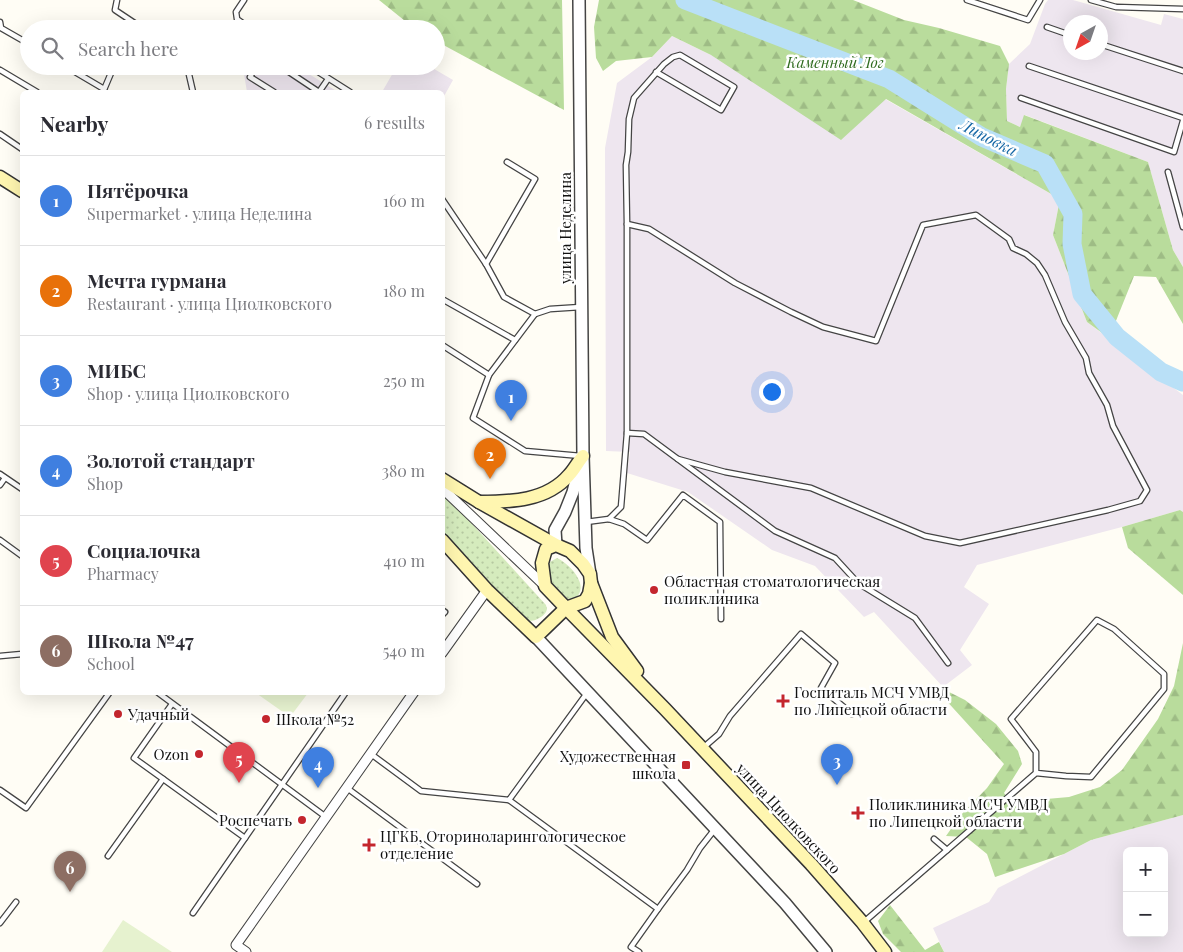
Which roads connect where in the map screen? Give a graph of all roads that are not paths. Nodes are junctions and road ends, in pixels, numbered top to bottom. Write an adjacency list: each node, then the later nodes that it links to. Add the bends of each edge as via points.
1 (117, 0): 8 (lane, via 115,10)
2 (244, 0): 9 (lane, via 236,12)
3 (579, 0): 47 (street, улица Неделина)
4 (967, 0): 5 (lane, via 1028,20)
5 (1040, 0)
6 (1091, 0): 7 (lane, via 1116,7)
7 (1183, 9)
8 (129, 20)
9 (238, 20)
10 (0, 22): 13 (lane, via 1,28)
11 (1047, 27): 12 (lane)
12 (1063, 32)
13 (20, 39)
14 (1108, 47): 17 (lane)
15 (1029, 66): 35 (lane)
16 (0, 70): 26 (lane)
17 (1183, 71)
18 (656, 72): 18 (lane, via 673,57 680,56 734,87 721,110); 43 (lane, via 634,98 629,119)
19 (79, 75): 27 (lane)
20 (110, 75): 28 (lane)
21 (189, 75): 29 (lane)
22 (251, 75): 30 (lane)
23 (294, 75): 31 (lane)
24 (322, 75): 25 (lane)
25 (328, 79): 32 (lane); 33 (lane)
26 (34, 90)
27 (101, 90)
28 (103, 90)
29 (193, 90)
30 (271, 90)
31 (316, 90)
32 (320, 90)
33 (347, 90)
34 (1021, 98): 35 (lane, via 1174,152)
35 (1183, 119)
36 (0, 134): 37 (lane)
37 (20, 148)
38 (507, 162): 45 (lane, via 535,179)
39 (1168, 172): 44 (lane)
40 (0, 177): 41 (main road)
41 (20, 190)
42 (445, 203): 45 (lane)
43 (627, 224): 52 (lane); 54 (lane, via 649,229 735,283 791,312 823,327 876,341 924,225 976,215 1009,239 1013,248 1026,254 1045,275 1065,322 1086,358 1089,373 1107,405 1113,426 1147,490 1140,500 1108,510 960,543 925,536 811,488 725,472)
44 (1183, 227)
45 (486, 264): 48 (lane, via 504,296)
46 (445, 301): 49 (lane)
47 (581, 307): 48 (lane, via 550,309); 53 (street, улица Неделина)
48 (535, 314): 49 (lane)
49 (515, 340): 51 (lane)
50 (445, 347): 51 (lane)
51 (489, 375): 53 (lane, via 473,418 525,452)
52 (627, 433): 54 (lane, via 644,434); 62 (lane, via 621,508)
53 (583, 456): 61 (main road, via 569,476 543,494 518,500); 63 (street, улица Неделина); 66 (street, улица Неделина, via 573,492 555,530)
54 (678, 458): 77 (lane, via 775,531 835,558 858,584 915,618)
55 (0, 474): 56 (lane)
56 (6, 478): 58 (lane); 59 (lane)
57 (445, 481): 61 (main road)
58 (0, 486)
59 (20, 488)
60 (445, 491): 69 (street)
61 (479, 502): 66 (main road)
62 (609, 519): 63 (lane); 72 (lane, via 624,524 647,540 683,495 720,522)
63 (584, 522): 68 (street, улица Неделина)
64 (0, 540): 67 (lane)
65 (445, 543): 70 (main road)
66 (556, 545): 68 (main road, via 570,551 583,564); 69 (main road, via 546,549 542,563)
67 (20, 555)
68 (590, 579): 71 (main road, via 589,594 585,600); 84 (main road, улица Циолковского, via 612,637)
69 (544, 586): 71 (main road)
70 (487, 590): 73 (main road); 74 (street)
71 (566, 608): 73 (main road); 84 (main road, улица Циолковского)
72 (721, 619)
73 (536, 637): 78 (street)
74 (445, 649)
75 (20, 654): 76 (lane)
76 (0, 656)
77 (948, 663)
78 (588, 692): 93 (lane); 95 (street)
79 (108, 695): 92 (lane, via 26,808)
80 (161, 695): 83 (lane)
81 (344, 695): 90 (lane)
82 (412, 695): 87 (street)
83 (172, 704): 89 (lane, via 134,758); 90 (lane)
84 (665, 708): 86 (main road, улица Циолковского)
85 (852, 714): 86 (lane, via 821,688 834,663 801,634 730,716 719,734)
86 (702, 749): 104 (main road, улица Циолковского)
87 (371, 754): 91 (street); 93 (lane, via 421,791)
88 (1036, 774): 88 (lane, via 1036,752 1011,719 1097,620 1114,629 1164,674 1164,689 1091,777); 98 (lane)
89 (163, 779): 96 (lane); 99 (lane)
90 (282, 784): 94 (lane); 96 (lane)
91 (347, 788): 94 (street); 100 (lane)
92 (0, 790)
93 (509, 800): 102 (lane)
94 (326, 817): 106 (street, via 236,945)
95 (716, 829): 102 (lane); 108 (street)
96 (245, 838): 103 (lane)
97 (934, 839): 98 (lane)
98 (947, 850): 104 (lane)
99 (108, 856)
100 (477, 884)
101 (16, 902): 105 (lane)
102 (658, 909): 107 (lane, via 631,947)
103 (193, 912)
104 (862, 922): 109 (main road, улица Циолковского)
105 (0, 923)
106 (246, 952)
107 (639, 952)
108 (826, 952)
109 (885, 952)

